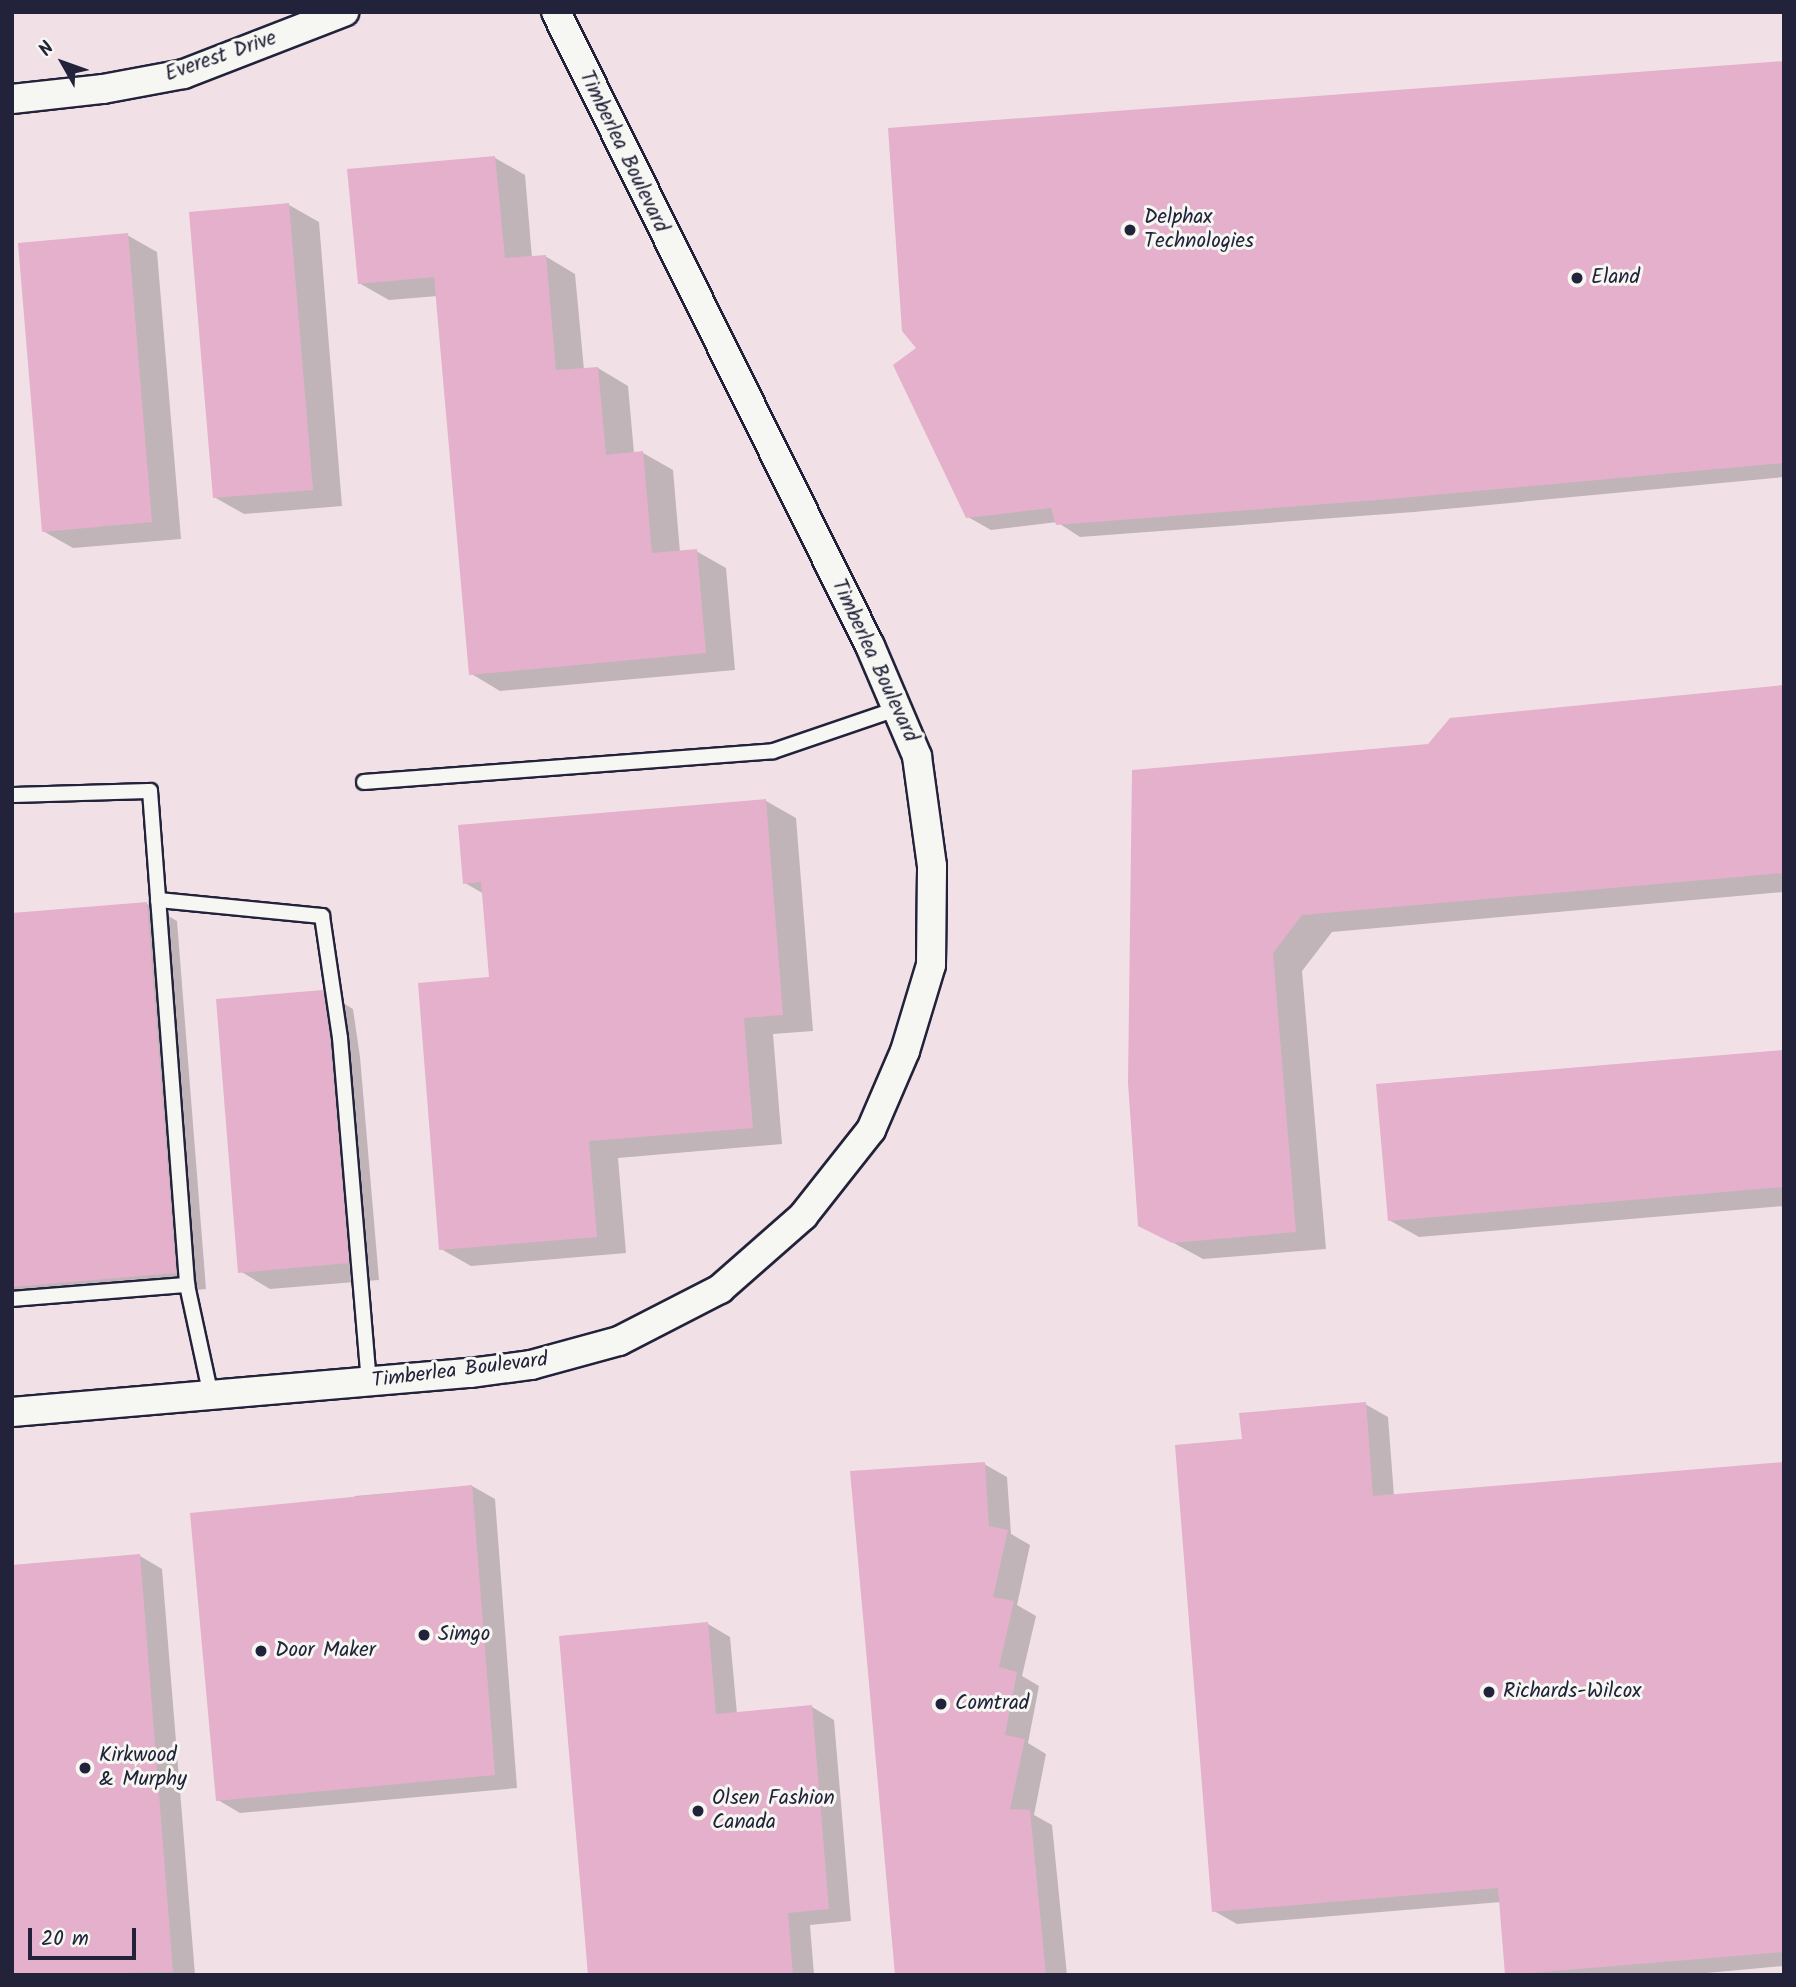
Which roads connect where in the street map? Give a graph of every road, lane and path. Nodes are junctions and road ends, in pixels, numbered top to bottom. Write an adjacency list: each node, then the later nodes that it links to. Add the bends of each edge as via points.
1 (344, 12): 3 (street, Everest Drive, via 184,74)
2 (556, 12): 4 (street, Timberlea Boulevard)
3 (12, 99)
4 (899, 708): 5 (lane, via 773,751); 10 (street, Timberlea Boulevard, via 917,756 932,866 931,965 905,1051 871,1130 803,1216 720,1289 639,1331 531,1366)
5 (364, 782)
6 (12, 795): 7 (lane, via 150,791)
7 (158, 900): 8 (lane); 10 (lane, via 321,916 340,1038)
8 (187, 1285): 9 (lane); 11 (lane)
9 (12, 1299)
10 (369, 1383): 11 (street, Timberlea Boulevard)
11 (211, 1396): 12 (street, Timberlea Boulevard)
12 (12, 1412)

